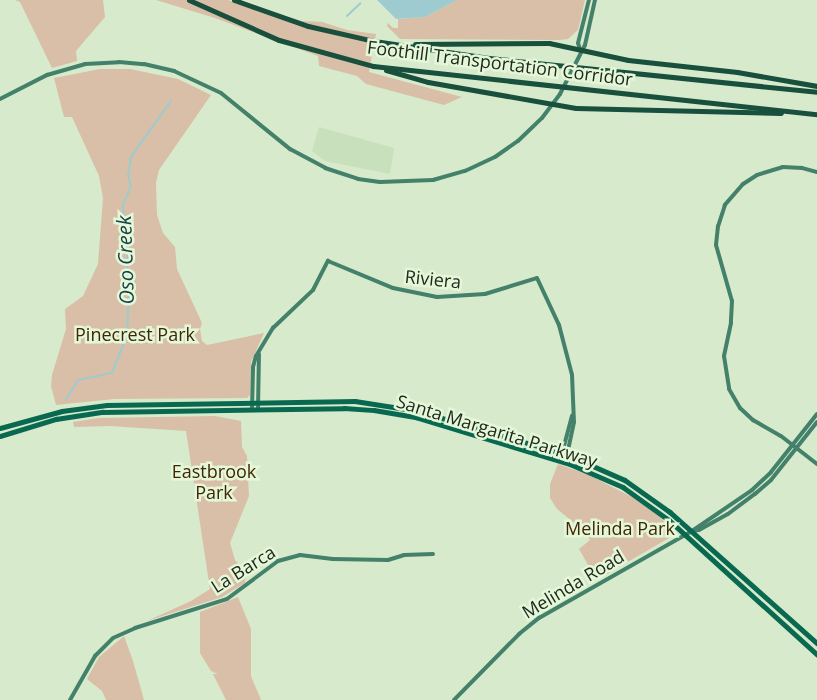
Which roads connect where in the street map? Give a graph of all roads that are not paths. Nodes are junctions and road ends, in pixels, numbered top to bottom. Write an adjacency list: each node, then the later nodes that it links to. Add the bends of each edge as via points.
1 (189, 0): 7 (highway, Foothill Transportation Corridor, via 279,40)
2 (234, 0): 5 (highway, Foothill Transportation Corridor, via 308,26)
3 (589, 0): 6 (street, via 578,43)
4 (595, 0): 6 (street, via 585,45)
5 (396, 44): 6 (highway, via 549,43); 9 (highway, Foothill Transportation Corridor, via 489,58)
6 (580, 49): 8 (highway, via 628,60); 11 (street)
7 (373, 66): 11 (highway, via 428,82); 12 (highway, Foothill Transportation Corridor)
8 (817, 86)
9 (817, 92)
10 (0, 99): 11 (street, via 47,75 85,64 119,62 166,69 221,93 290,149 317,165 358,179 394,183 445,178 482,164 518,141)
11 (552, 105): 12 (highway)
12 (815, 114)
13 (817, 172): 23 (street, via 792,167 757,175 737,190 721,215 716,245 732,301 724,356 729,389 753,420)
14 (259, 354): 15 (street); 16 (street); 24 (street, Riviera, via 273,328 313,290 328,261 393,288 437,297 485,294 537,278 568,354 574,391)
15 (253, 367): 16 (street); 17 (street)
16 (258, 368): 17 (street)
17 (255, 402): 18 (street); 21 (main road, Santa Margarita Parkway, via 94,406); 24 (main road, Santa Margarita Parkway, via 355,401 389,405)
18 (255, 409): 22 (main road, Santa Margarita Parkway, via 92,413); 25 (main road, Santa Margarita Parkway, via 358,408 394,413)
19 (817, 414): 23 (street, Melinda Road)
20 (817, 422): 23 (street, Melinda Road)
21 (0, 428)
22 (0, 436)
23 (794, 447): 26 (street); 27 (street, Melinda Road, via 752,490)
24 (566, 453): 25 (street); 27 (main road, Santa Margarita Parkway, via 633,485)
25 (563, 462): 28 (main road, Santa Margarita Parkway, via 630,491)
26 (817, 464)
27 (692, 531): 28 (street, Melinda Road); 30 (main road, Santa Margarita Parkway)
28 (685, 535): 31 (main road, Santa Margarita Parkway); 33 (street, Melinda Road, via 539,618)
29 (433, 554): 32 (street, La Barca, via 388,560 300,555 285,558 227,599 114,638 95,656)
30 (817, 643)
31 (817, 654)
32 (70, 700)
33 (454, 700)

